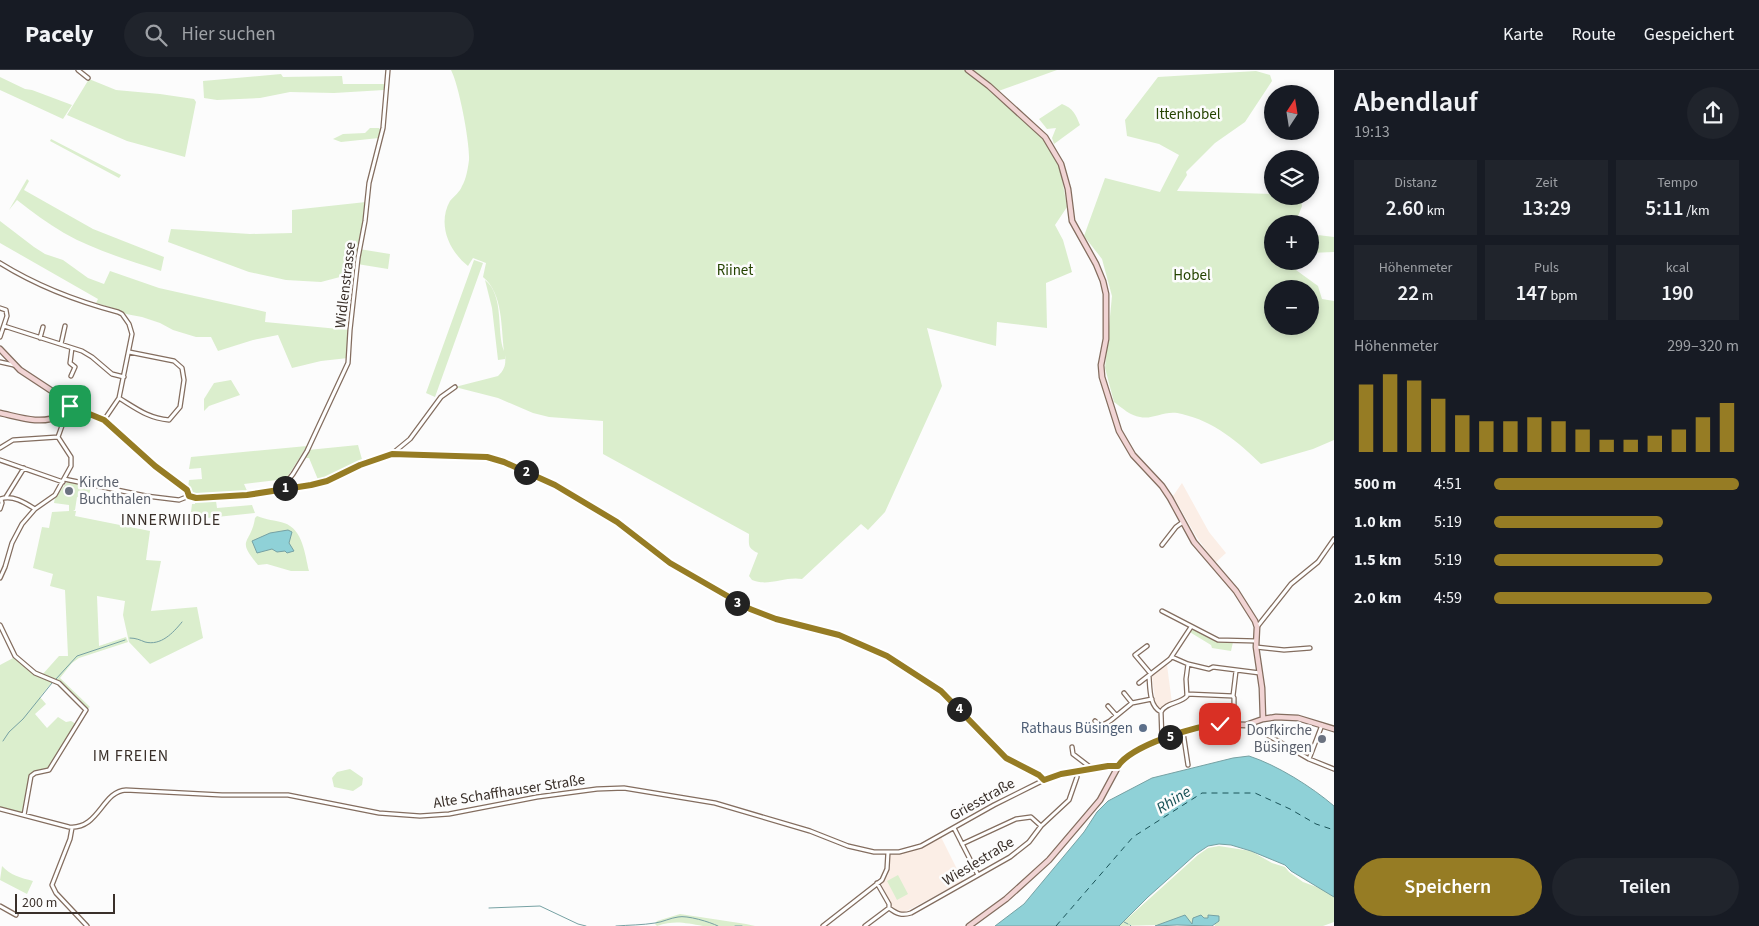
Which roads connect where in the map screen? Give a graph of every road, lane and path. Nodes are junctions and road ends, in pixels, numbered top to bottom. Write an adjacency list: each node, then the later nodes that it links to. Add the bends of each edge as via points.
1 (78, 70): 4 (street)
2 (388, 70): 32 (street, Widlenstrasse, via 383,128 369,183 358,258 348,362 306,451)
3 (968, 70): 38 (street, via 1045,137 1061,164 1072,221 1103,281 1107,304 1102,377 1119,431 1133,455 1162,486)
4 (88, 78)
5 (0, 263): 15 (street, via 65,296 122,314 132,334)
6 (0, 308): 7 (street, via 6,310)
7 (4, 326): 10 (street); 11 (street)
8 (65, 326): 12 (street)
9 (43, 327): 11 (street)
10 (0, 337)
11 (40, 338): 12 (street)
12 (61, 344): 13 (street)
13 (72, 348): 18 (street, via 70,363 75,367); 19 (street, via 87,354 112,374)
14 (0, 349): 17 (street)
15 (129, 352): 19 (street); 21 (street, via 174,361 182,368 184,380 180,407 169,420 157,419)
16 (0, 362): 17 (street)
17 (15, 365): 22 (street, via 58,395)
18 (71, 376)
19 (124, 377): 21 (street)
20 (455, 386): 28 (street, via 441,397 410,439)
21 (120, 398): 25 (street)
22 (64, 406): 24 (street); 25 (street)
23 (0, 413): 24 (street, via 34,420)
24 (59, 416): 26 (street, via 63,423)
25 (104, 420): 33 (street, via 187,490)
26 (58, 438): 27 (street, via 13,440); 31 (street, via 72,462)
27 (0, 448)
28 (392, 454): 32 (street, via 327,481); 78 (street, via 487,457 555,485 617,522 670,563 735,602 776,619 833,633 887,656 941,691 1006,758)
29 (0, 460): 30 (street)
30 (24, 468): 31 (street); 34 (street)
31 (64, 480): 33 (street, via 146,496 179,500); 36 (street, via 53,496)
32 (282, 488): 33 (street, via 247,495)
33 (189, 496)
34 (6, 497): 35 (street); 36 (street)
35 (1, 499): 37 (street)
36 (36, 509): 41 (street, via 12,542)
37 (0, 510)
38 (1182, 522): 40 (street); 45 (street, via 1194,542 1236,591)
39 (1334, 539): 45 (street, via 1318,562 1291,584)
40 (1162, 544)
41 (0, 578)
42 (1162, 610): 44 (street)
43 (0, 625): 80 (street, via 15,656 35,673 58,683 86,710 49,770 31,776)
44 (1191, 626): 46 (street, via 1218,640); 49 (street)
45 (1257, 628): 46 (street)
46 (1256, 644): 48 (street, via 1284,650); 52 (street)
47 (1147, 646): 53 (street, via 1135,655)
48 (1310, 648)
49 (1172, 656): 50 (street); 53 (street)
50 (1188, 664): 51 (street); 56 (street)
51 (1236, 671): 52 (street); 57 (street)
52 (1260, 673): 64 (street)
53 (1150, 675): 54 (street); 58 (street)
54 (1139, 682)
55 (1124, 693): 59 (street)
56 (1187, 694): 57 (street); 62 (street, via 1186,699 1164,707)
57 (1233, 696): 61 (street)
58 (1152, 699): 59 (street); 62 (street)
59 (1132, 702): 63 (street)
60 (1108, 706): 63 (street)
61 (1234, 708)
62 (1161, 712): 70 (street)
63 (1116, 715): 65 (street, via 1100,726)
64 (1264, 719): 66 (street); 67 (street, via 1292,717)
65 (1095, 721)
66 (1252, 723): 69 (street, via 1214,725); 72 (street)
67 (1322, 724): 68 (street); 72 (street)
68 (1334, 729)
69 (1183, 732): 70 (street); 73 (street)
70 (1162, 740): 74 (street, via 1132,753)
71 (1072, 746): 76 (street, via 1073,754)
72 (1309, 759): 75 (street)
73 (1188, 765)
74 (1118, 766): 76 (street, Griesstraße); 94 (street, via 1100,800 1048,860 1006,899)
75 (1334, 769)
76 (1091, 770): 78 (street, Griesstraße)
77 (1076, 777): 81 (street, Wieslestraße, via 1069,800)
78 (1044, 780): 83 (street, Griesstraße)
79 (0, 809): 80 (street)
80 (24, 815): 82 (street)
81 (1041, 826): 84 (street, via 1032,817 1016,819); 86 (street, Wieslestraße, via 1029,842 1010,857)
82 (72, 828): 85 (street, Alte Schaffhauser Straße, via 93,819 110,798 122,790 288,795 379,813 420,816 449,814 537,797 624,788 715,803 810,831 848,846); 91 (street, via 52,885)
83 (954, 828): 84 (street); 85 (street, Griesstraße, via 922,846)
84 (962, 844): 86 (street)
85 (888, 852): 87 (street, via 885,875)
86 (978, 875): 89 (street, Wieslestraße, via 904,916)
87 (877, 883): 89 (street); 92 (street)
88 (0, 906): 90 (street)
89 (889, 908): 93 (street)
90 (16, 915)
91 (87, 926)
92 (823, 926)
93 (865, 926)
94 (969, 926)

